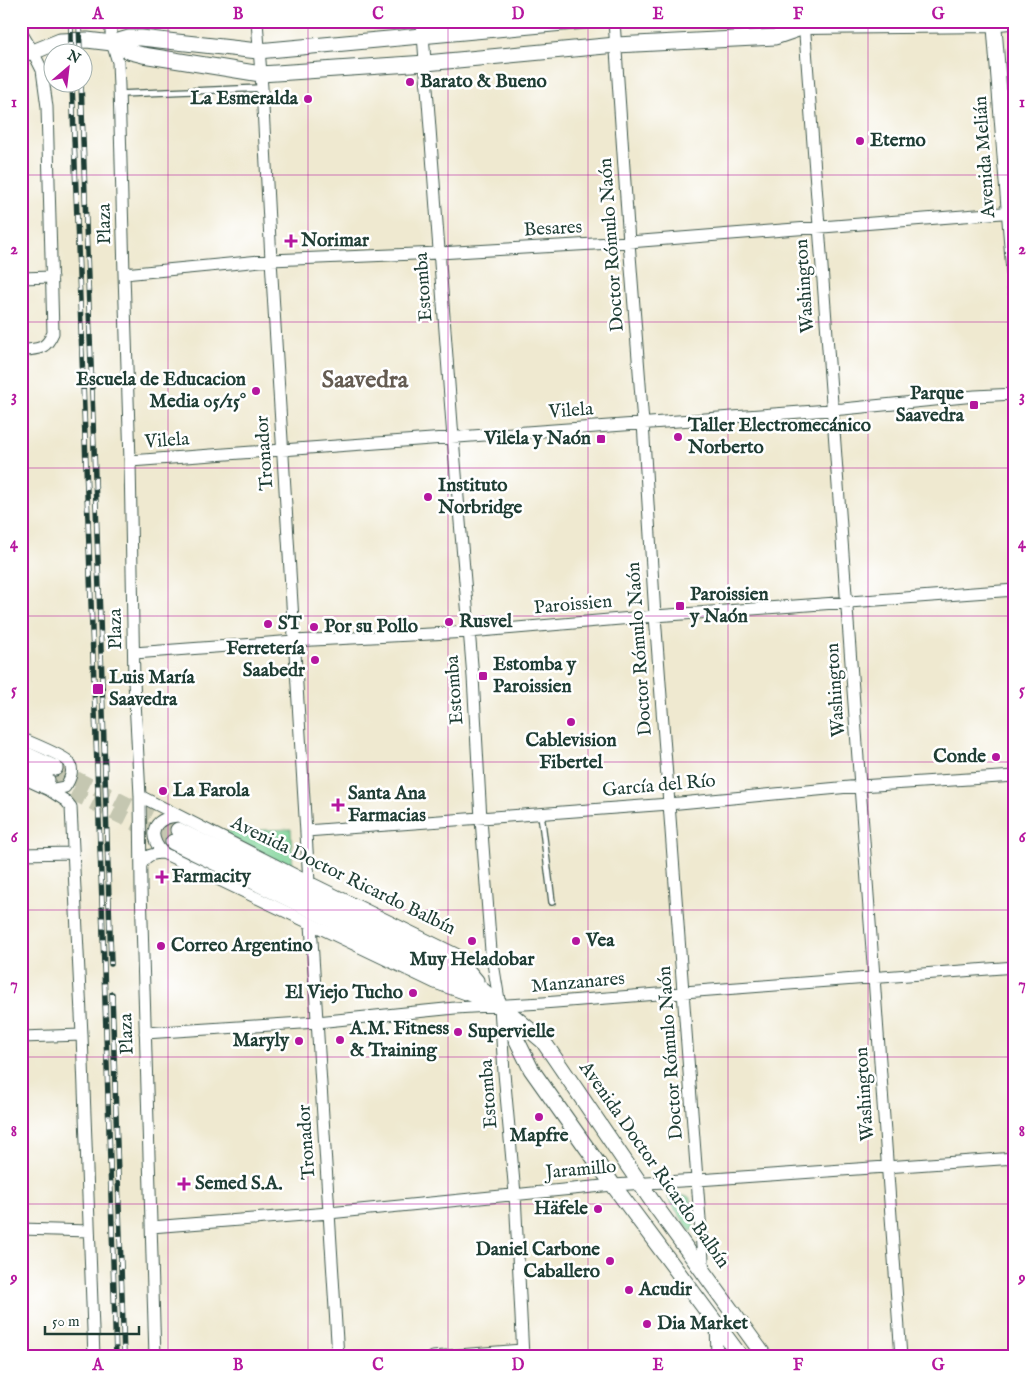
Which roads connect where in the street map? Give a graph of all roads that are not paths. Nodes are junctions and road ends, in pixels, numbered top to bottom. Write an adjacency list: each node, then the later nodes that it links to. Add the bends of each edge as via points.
1 (110, 21): 10 (street, Plaza)
2 (257, 21): 12 (street, Tronador)
3 (586, 21): 8 (main road)
4 (614, 21): 11 (street, Doctor Rómulo Naón)
5 (800, 23): 6 (street); 11 (main road, via 776,37); 19 (street, Washington)
6 (994, 23): 7 (street); 18 (street, Avenida Melián)
7 (1015, 23)
8 (423, 28): 12 (main road); 14 (street, Estomba)
9 (21, 32): 13 (street)
10 (112, 43): 12 (main road, via 141,38); 13 (main road, via 87,40 60,42); 16 (main road, via 131,52); 17 (street, Plaza, via 118,62)
11 (616, 45): 14 (main road); 20 (street, Doctor Rómulo Naón)
12 (258, 51): 16 (street, Tronador)
13 (27, 53): 15 (main road); 24 (street, via 42,70 47,107)
14 (426, 62): 16 (main road); 21 (street, Estomba)
15 (21, 67)
16 (261, 81): 17 (lane); 22 (street, Tronador)
17 (120, 94): 23 (street, Plaza)
18 (1012, 212): 19 (street, Besares); 26 (street, Avenida Melián)
19 (818, 228): 20 (street, Besares); 29 (street, Washington)
20 (629, 242): 21 (street, Besares); 30 (street, Doctor Rómulo Naón)
21 (439, 253): 22 (street, Besares); 31 (street, Estomba)
22 (271, 260): 23 (street, Besares); 32 (street, Tronador)
23 (124, 274): 33 (street, Plaza)
24 (52, 277): 25 (street); 27 (street, via 53,333 50,341 43,347)
25 (21, 278)
26 (1015, 291)
27 (21, 351)
28 (1015, 394): 29 (street, Vilela)
29 (832, 410): 30 (street, Vilela); 35 (street, Washington)
30 (643, 424): 31 (street, Vilela); 36 (street, Doctor Rómulo Naón)
31 (453, 438): 32 (street, Vilela); 37 (street, Estomba)
32 (283, 450): 33 (street, Vilela); 38 (street, Tronador)
33 (130, 461): 39 (street, Plaza)
34 (1015, 590): 35 (street, Paroissien)
35 (847, 602): 36 (street, Paroissien); 46 (street, Washington)
36 (655, 616): 37 (street, Paroissien); 48 (street, Doctor Rómulo Naón)
37 (468, 632): 38 (street, Paroissien); 50 (street, Estomba)
38 (294, 641): 39 (street, Paroissien); 51 (street, Tronador)
39 (134, 653): 47 (street, Plaza)
40 (21, 738): 45 (street, via 68,762 72,770 66,787)
41 (21, 752): 45 (main road)
42 (21, 768): 45 (main road)
43 (1015, 776): 46 (street, García del Río)
44 (21, 777): 45 (street)
45 (50, 780): 53 (street, via 71,807)
46 (860, 786): 48 (street, García del Río); 60 (street, Washington)
47 (140, 796): 52 (street, Avenida Doctor Ricardo Balbín); 55 (street, Plaza)
48 (669, 804): 49 (street, García del Río); 61 (street, Doctor Rómulo Naón)
49 (542, 814): 50 (street, García del Río); 57 (lane)
50 (481, 819): 51 (street, García del Río); 62 (street, Estomba, via 491,952)
51 (306, 831): 56 (street, Tronador)
52 (173, 835): 55 (street, via 144,858); 56 (street, Avenida Doctor Ricardo Balbín); 58 (street, Avenida Doctor Ricardo Balbín); 62 (main road)
53 (73, 853): 54 (street); 65 (street)
54 (21, 854)
55 (141, 865): 64 (street, Plaza)
56 (309, 882): 62 (street, Avenida Doctor Ricardo Balbín, via 456,954)
57 (552, 902)
58 (311, 924): 62 (street, Avenida Doctor Ricardo Balbín, via 435,983); 63 (street, Tronador)
59 (1015, 967): 60 (street, Manzanares)
60 (874, 978): 61 (street, Manzanares); 68 (street, Washington)
61 (684, 992): 62 (street, Manzanares); 69 (street, Doctor Rómulo Naón)
62 (500, 1006): 63 (street, Manzanares); 70 (main road, Avenida Doctor Ricardo Balbín, via 543,1041); 71 (main road, Avenida Doctor Ricardo Balbín, via 532,1069); 72 (street, Estomba)
63 (317, 1022): 64 (street, Manzanares); 73 (street, Tronador)
64 (145, 1033): 74 (street, Plaza)
65 (82, 1035): 66 (street); 76 (street)
66 (21, 1037)
67 (1015, 1158): 68 (street, Jaramillo)
68 (887, 1167): 69 (street, Jaramillo); 87 (street, Washington)
69 (698, 1180): 70 (street, Jaramillo); 77 (street, Doctor Rómulo Naón)
70 (640, 1183): 71 (street, Jaramillo); 77 (main road, Avenida Doctor Ricardo Balbín)
71 (613, 1185): 72 (street, Jaramillo); 78 (main road, Avenida Doctor Ricardo Balbín)
72 (514, 1194): 73 (street, Jaramillo); 79 (street, Estomba)
73 (329, 1213): 74 (street, Jaramillo); 82 (street, Tronador)
74 (151, 1227): 81 (street, Plaza)
75 (21, 1229): 76 (street)
76 (89, 1231): 80 (street)
77 (704, 1273): 86 (main road, Avenida Doctor Ricardo Balbín)
78 (716, 1323): 84 (street); 85 (main road, Avenida Doctor Ricardo Balbín)
79 (523, 1354): 83 (street)
80 (94, 1357)
81 (155, 1357)
82 (338, 1357)
83 (432, 1357)
84 (717, 1357)
85 (740, 1357)
86 (765, 1357)
87 (901, 1357)

